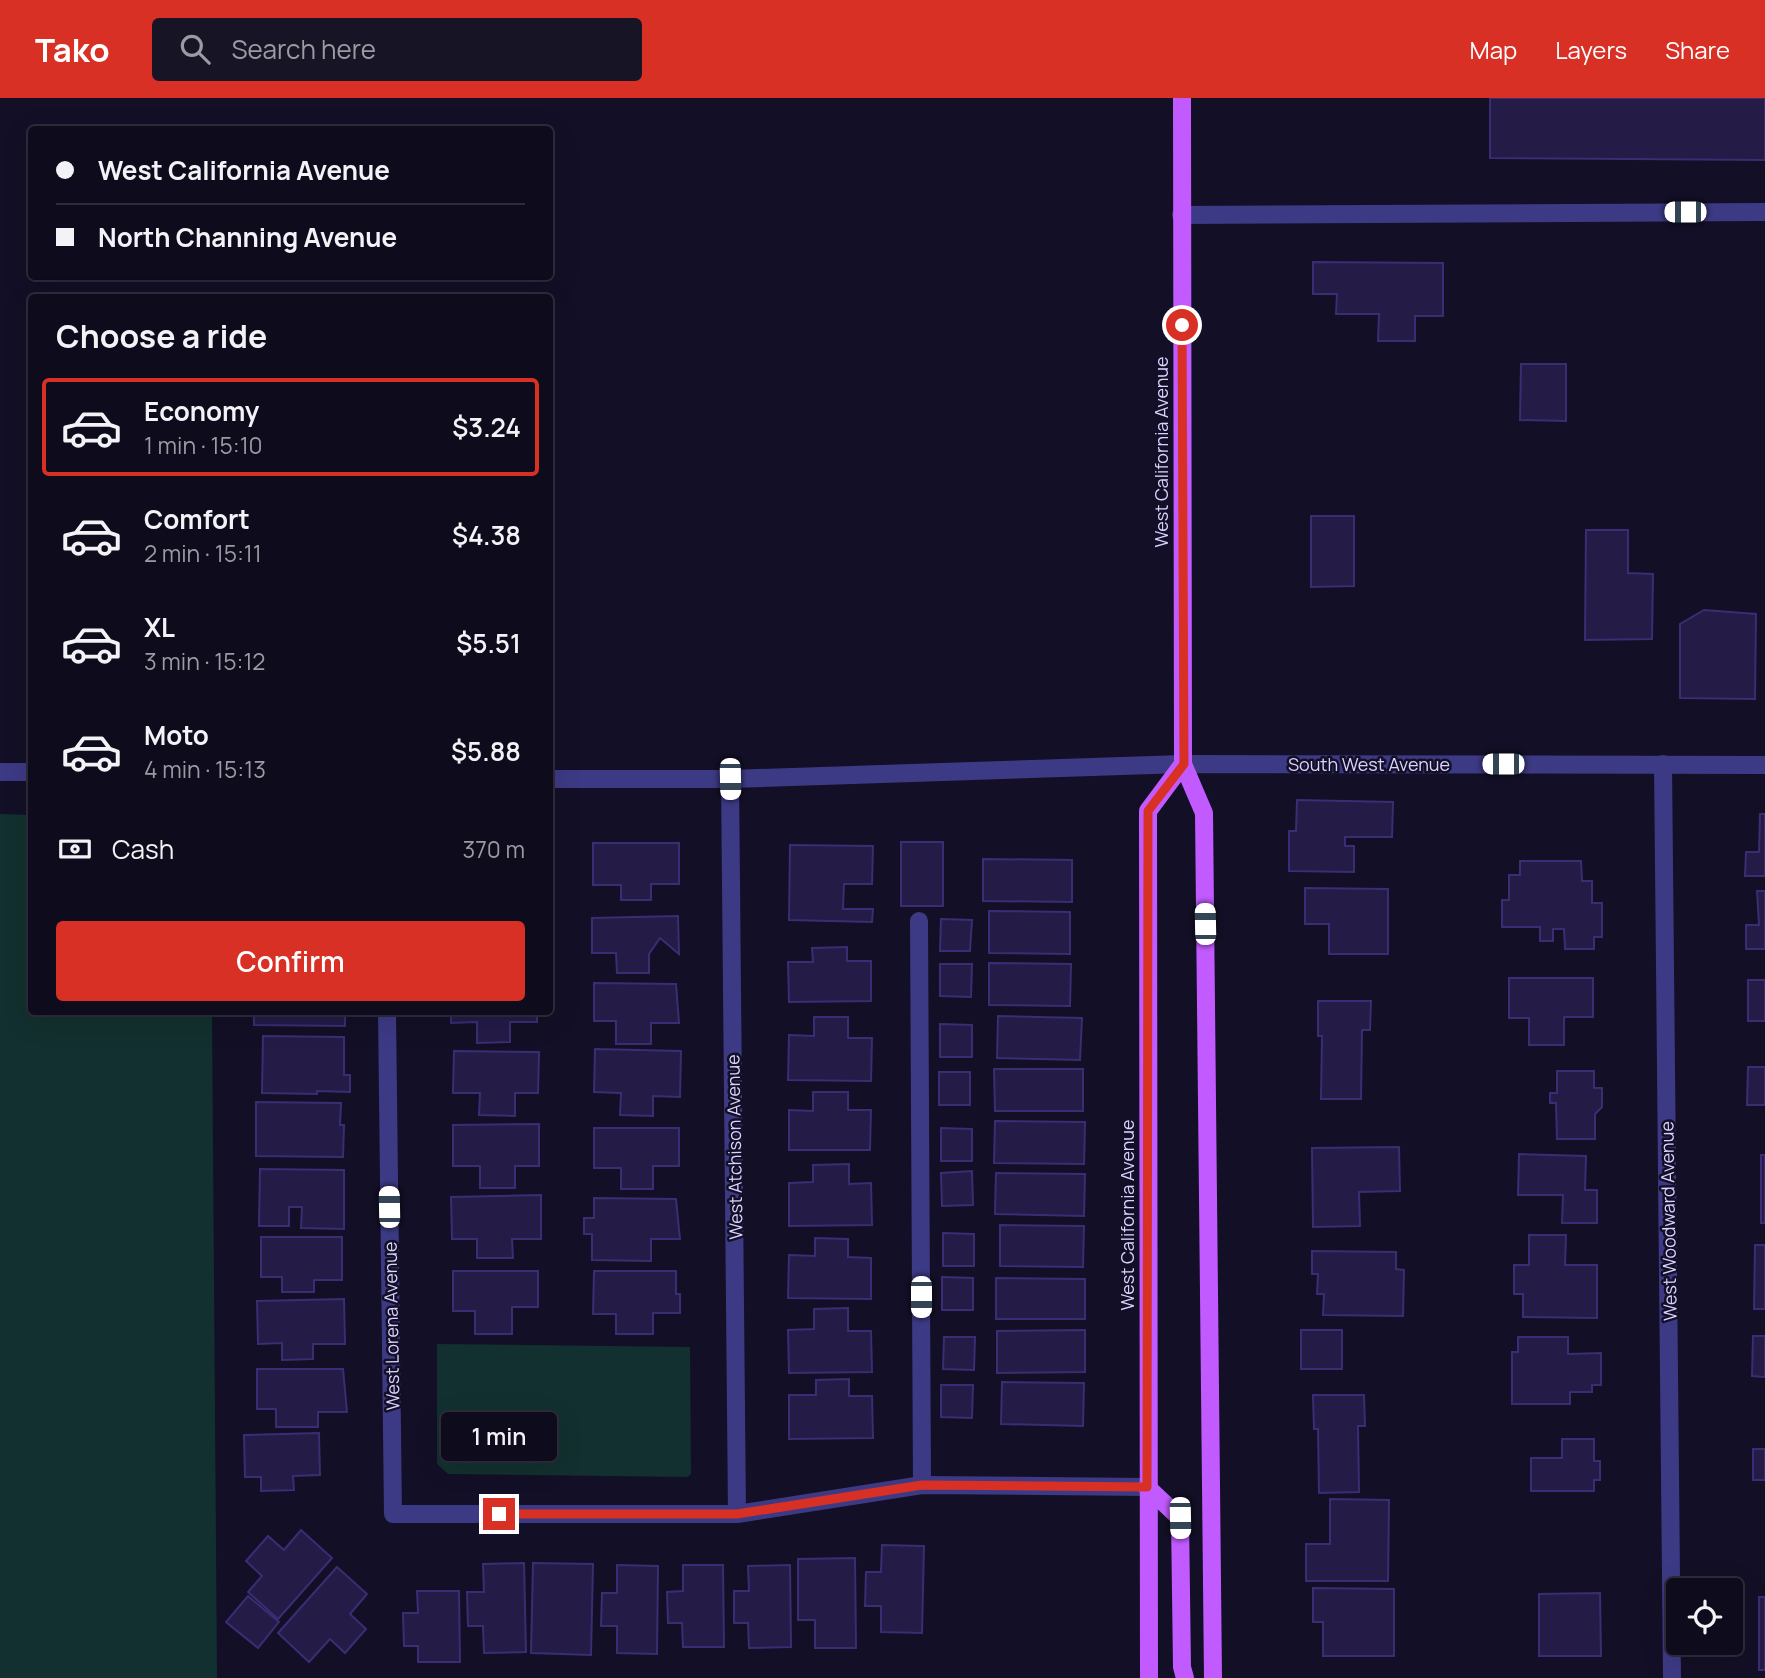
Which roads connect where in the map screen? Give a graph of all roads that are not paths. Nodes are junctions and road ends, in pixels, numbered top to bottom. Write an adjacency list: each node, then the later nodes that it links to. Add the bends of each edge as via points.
1 (1182, 98): 3 (main road, West California Avenue)
2 (1765, 212): 3 (street)
3 (1181, 215): 4 (main road, West California Avenue)
4 (1184, 764): 5 (street, South West Avenue); 10 (street, South West Avenue); 14 (main road, West California Avenue, via 1148,811); 18 (main road, West California Avenue, via 1204,813)
5 (1663, 764): 6 (street, South West Avenue); 19 (street, West Woodward Avenue)
6 (1765, 765)
7 (0, 772): 8 (street)
8 (28, 772)
9 (553, 779): 10 (street, South West Avenue)
10 (730, 779): 15 (street, West Atchison Avenue)
11 (919, 921): 13 (street)
12 (387, 1015): 15 (street, West Lorena Avenue, via 393,1514)
13 (922, 1485): 14 (street); 15 (street)
14 (1147, 1487): 16 (main road, West California Avenue); 17 (main road, via 1180,1518)
15 (737, 1514)
16 (1149, 1678)
17 (1185, 1678)
18 (1213, 1678)
19 (1672, 1678)

